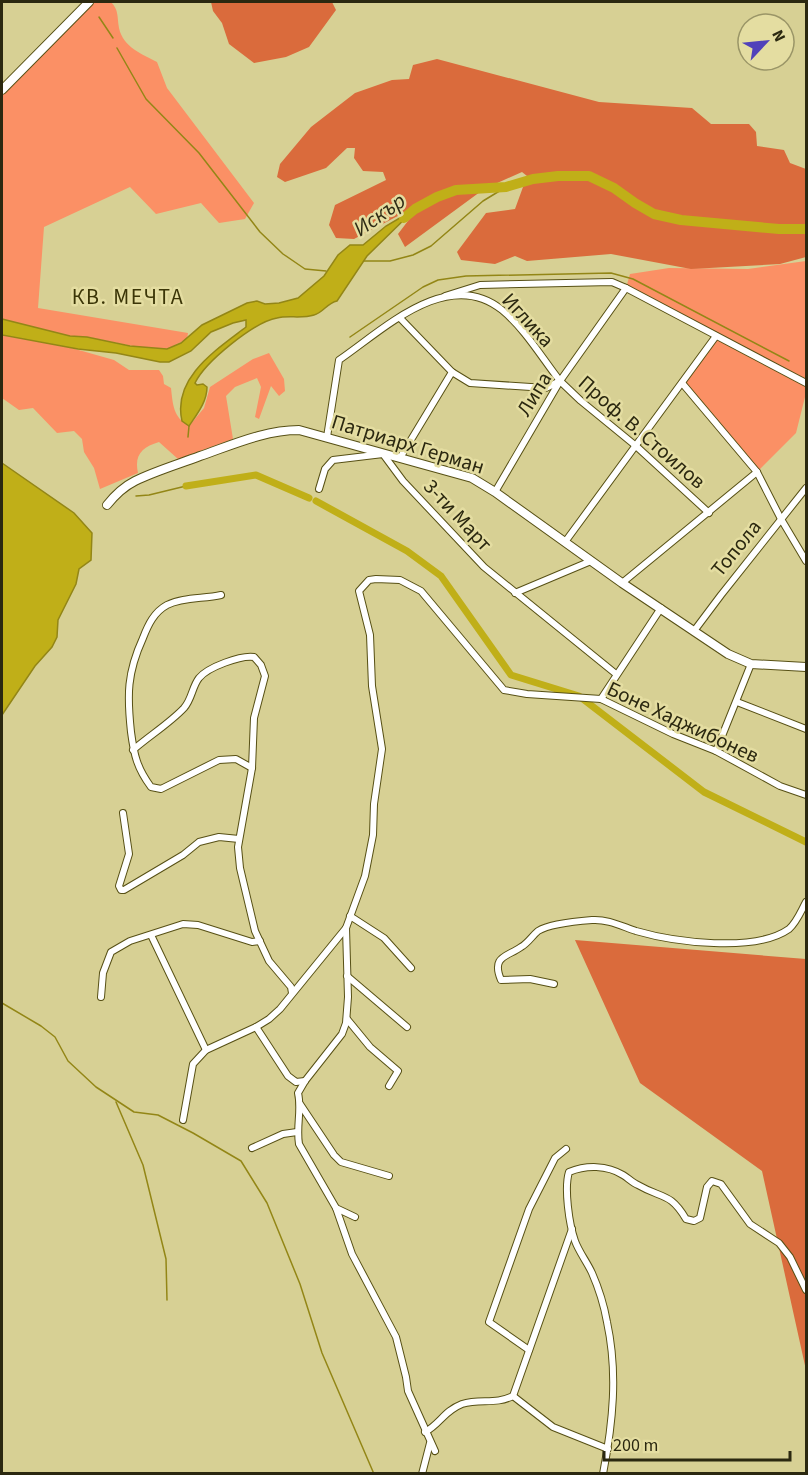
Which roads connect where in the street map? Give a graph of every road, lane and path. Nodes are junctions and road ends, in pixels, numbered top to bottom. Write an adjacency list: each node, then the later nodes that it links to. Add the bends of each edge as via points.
1 (89, 2): 2 (street)
2 (2, 90)
3 (626, 288): 4 (street, via 612,282 495,284); 6 (street); 8 (street, Липа)
4 (445, 296): 5 (street, Иглика, via 423,303); 8 (street, Иглика, via 469,296 502,310)
5 (400, 318): 7 (street, Проф. В. Стоилов); 11 (street, Иглика, via 339,360)
6 (716, 336): 9 (street); 10 (street)
7 (452, 372): 8 (street, Проф. В. Стоилов, via 478,385 546,388); 14 (street)
8 (560, 381): 12 (street, Проф. В. Стоилов); 18 (street, Липа)
9 (682, 383): 12 (street); 15 (street)
10 (807, 383)
11 (327, 437): 13 (street, Патриарх Герман); 19 (street, Патриарх Герман, via 288,430 249,439 135,482)
12 (636, 446): 20 (street, Проф. В. Стоилов); 22 (street)
13 (383, 454): 14 (street, Патриарх Герман); 17 (street, via 333,460 325,469); 26 (street, 3-ти Март, via 440,521)
14 (400, 458): 18 (street, Патриарх Герман, via 472,478)
15 (757, 472): 20 (street); 21 (street)
16 (807, 488): 21 (street, Топола)
17 (319, 489)
18 (495, 492): 22 (street, Патриарх Герман)
19 (107, 505)
20 (709, 513): 25 (street)
21 (781, 519): 24 (street); 29 (street, Топола)
22 (565, 542): 23 (street, Патриарх Герман)
23 (591, 561): 25 (street, Патриарх Герман); 26 (street)
24 (807, 561)
25 (622, 583): 28 (street, Патриарх Герман)
26 (515, 593): 32 (street, 3-ти Март)
27 (221, 595): 36 (street, via 168,605 147,627 128,684)
28 (661, 608): 29 (street, Патриарх Герман); 32 (street)
29 (694, 631): 30 (street, Патриарх Герман)
30 (751, 664): 31 (street, Патриарх Герман); 34 (street)
31 (807, 668)
32 (616, 674): 33 (street)
33 (601, 699): 37 (street, Боне Хаджибонев); 43 (street, Боне Хаджибонев, via 504,690 420,591 400,580 376,579 363,585 359,591 370,635 372,686 382,749 370,857)
34 (737, 702): 35 (street); 37 (street)
35 (807, 729)
36 (133, 750): 38 (street, via 140,772 151,787 161,789 219,760 236,759); 38 (street, via 183,710 199,678 243,656 254,657 265,676 254,718)
37 (716, 752): 39 (street, Боне Хаджибонев, via 780,786)
38 (252, 768): 41 (street)
39 (807, 795)
40 (123, 813): 41 (street, via 129,854 121,890 199,842 219,837)
41 (239, 839): 46 (street, via 245,891)
42 (807, 902): 49 (street, via 790,928 768,939 729,944 678,940 592,920 545,928 499,961 501,980 530,979)
43 (350, 916): 44 (street, Боне Хаджибонев); 47 (street, via 384,938)
44 (346, 928): 48 (street); 50 (street)
45 (151, 934): 46 (street, via 191,924); 51 (street, via 111,952 103,973); 55 (street)
46 (260, 941): 50 (street)
47 (411, 968)
48 (347, 976): 52 (street); 53 (street)
49 (554, 984)
50 (292, 993): 54 (street, via 280,1009)
51 (101, 997)
52 (347, 1019): 56 (street, via 342,1034); 57 (street, via 370,1047 398,1071)
53 (407, 1026)
54 (256, 1027): 55 (street); 56 (street, via 288,1076 296,1082)
55 (206, 1050): 59 (street, via 193,1064)
56 (305, 1081): 58 (street, via 298,1093)
57 (389, 1086)
58 (300, 1104): 60 (street); 63 (street, via 341,1162)
59 (183, 1120)
60 (297, 1132): 61 (street); 64 (street, via 298,1144)
61 (252, 1148)
62 (566, 1149): 68 (street, via 555,1158 530,1209 489,1322)
63 (389, 1176)
64 (336, 1208): 65 (street); 70 (street, via 352,1254 396,1337 408,1391)
65 (355, 1217)
66 (572, 1228): 67 (street, via 566,1182 569,1172 579,1168 605,1168 622,1174 638,1186 668,1197 686,1219 694,1221 700,1218 706,1187 712,1181 721,1184 750,1224 779,1243); 68 (street); 72 (street, via 608,1323 615,1382)
67 (807, 1290)
68 (529, 1350): 69 (street)
69 (513, 1396): 70 (street, via 502,1402 463,1404 444,1414); 72 (street, via 553,1427)
70 (425, 1432): 71 (street)
71 (430, 1442): 73 (street); 74 (street)
72 (608, 1449): 75 (street)
73 (435, 1451)
74 (422, 1473)
75 (603, 1473)

